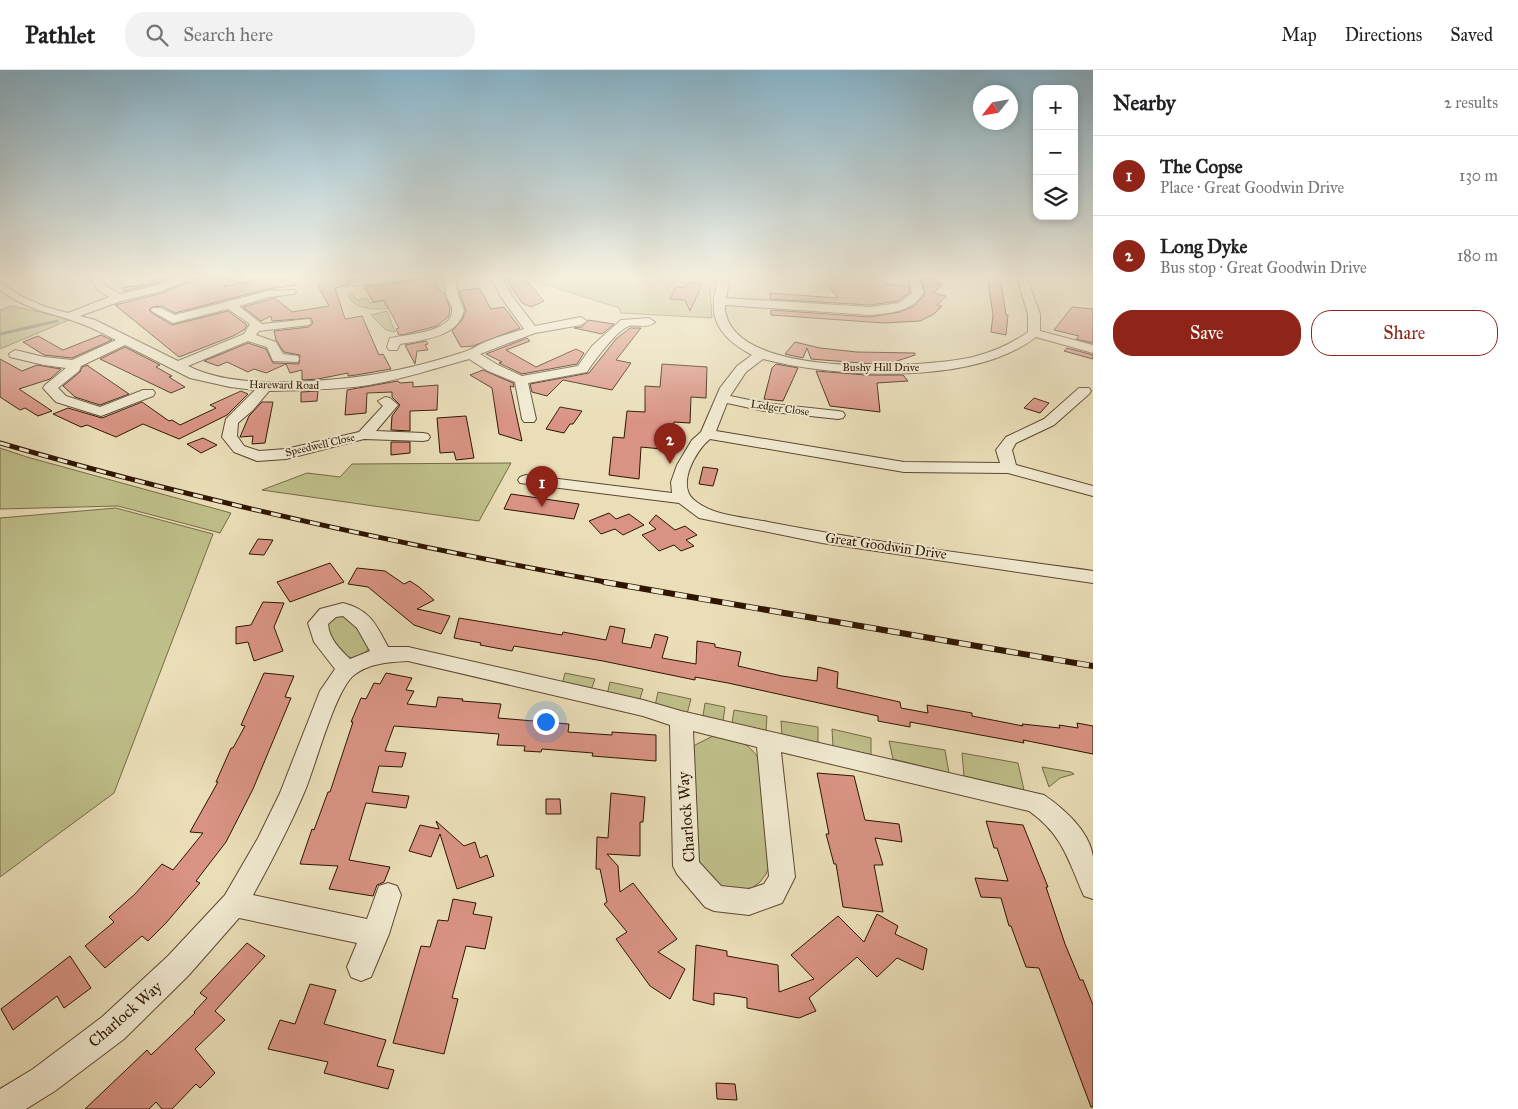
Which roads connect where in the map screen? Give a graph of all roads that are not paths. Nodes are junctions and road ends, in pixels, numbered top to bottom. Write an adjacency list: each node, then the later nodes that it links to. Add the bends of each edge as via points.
1 (87, 323): 13 (street, Hareward Road)
2 (256, 323): 11 (street)
3 (299, 323): 11 (street)
4 (452, 323): 14 (street, via 442,330)
5 (527, 323): 10 (street)
6 (567, 323): 10 (street, Hareward Road)
7 (624, 323): 22 (street, via 596,349 582,369)
8 (724, 323): 18 (street, Bushy Hill Drive, via 733,337)
9 (1034, 323): 12 (street)
10 (532, 330): 17 (street, Hareward Road)
11 (251, 333): 19 (street, via 272,345 274,358); 21 (street)
12 (1034, 333): 15 (street); 18 (street, Bushy Hill Drive, via 998,354 916,368 822,366)
13 (126, 340): 20 (street); 21 (street, Hareward Road)
14 (392, 341)
15 (1093, 349)
16 (15, 354): 20 (street, via 40,362)
17 (471, 354): 22 (street); 23 (street, Hareward Road, via 416,371 367,381 326,386)
18 (761, 354): 26 (street, via 740,369)
19 (293, 358)
20 (74, 364): 25 (street, via 74,368 50,388 61,399 101,412)
21 (178, 366): 23 (street, Hareward Road, via 195,375)
22 (521, 380): 29 (street)
23 (265, 387): 31 (street, Speedwell Close, via 231,422 229,437 239,449 258,456 286,454)
24 (1084, 391): 33 (street, via 1049,422 1011,440 1004,450)
25 (148, 393)
26 (722, 398): 28 (street, Ledger Close); 30 (street)
27 (385, 401): 31 (street, via 391,405)
28 (838, 416)
29 (529, 419)
30 (707, 434): 33 (street, via 904,467); 36 (street, via 700,438 679,472 678,487)
31 (364, 435): 32 (street, Speedwell Close)
32 (423, 437)
33 (1009, 468): 35 (street)
34 (526, 480): 36 (street, Great Goodwin Drive)
35 (1093, 491)
36 (684, 499): 37 (street, Great Goodwin Drive, via 705,514 822,538)
37 (1093, 577)
38 (382, 655): 39 (street, Charlock Way); 39 (street, via 371,633 355,613 344,610 326,614 318,622 320,632); 40 (street, Charlock Way, via 408,654)
39 (347, 669): 45 (street, Charlock Way, via 331,691 292,793)
40 (681, 720): 41 (street, Charlock Way); 41 (street, Charlock Way, via 686,866 714,898 749,902 773,894 782,877)
41 (768, 740): 42 (street, Charlock Way, via 1030,800)
42 (1051, 812): 43 (street, via 1073,836)
43 (1093, 887)
44 (388, 895): 46 (street)
45 (234, 904): 46 (street); 48 (street, Charlock Way, via 178,966 113,1028 44,1080)
46 (375, 934): 47 (street)
47 (361, 968)
48 (0, 1107)

